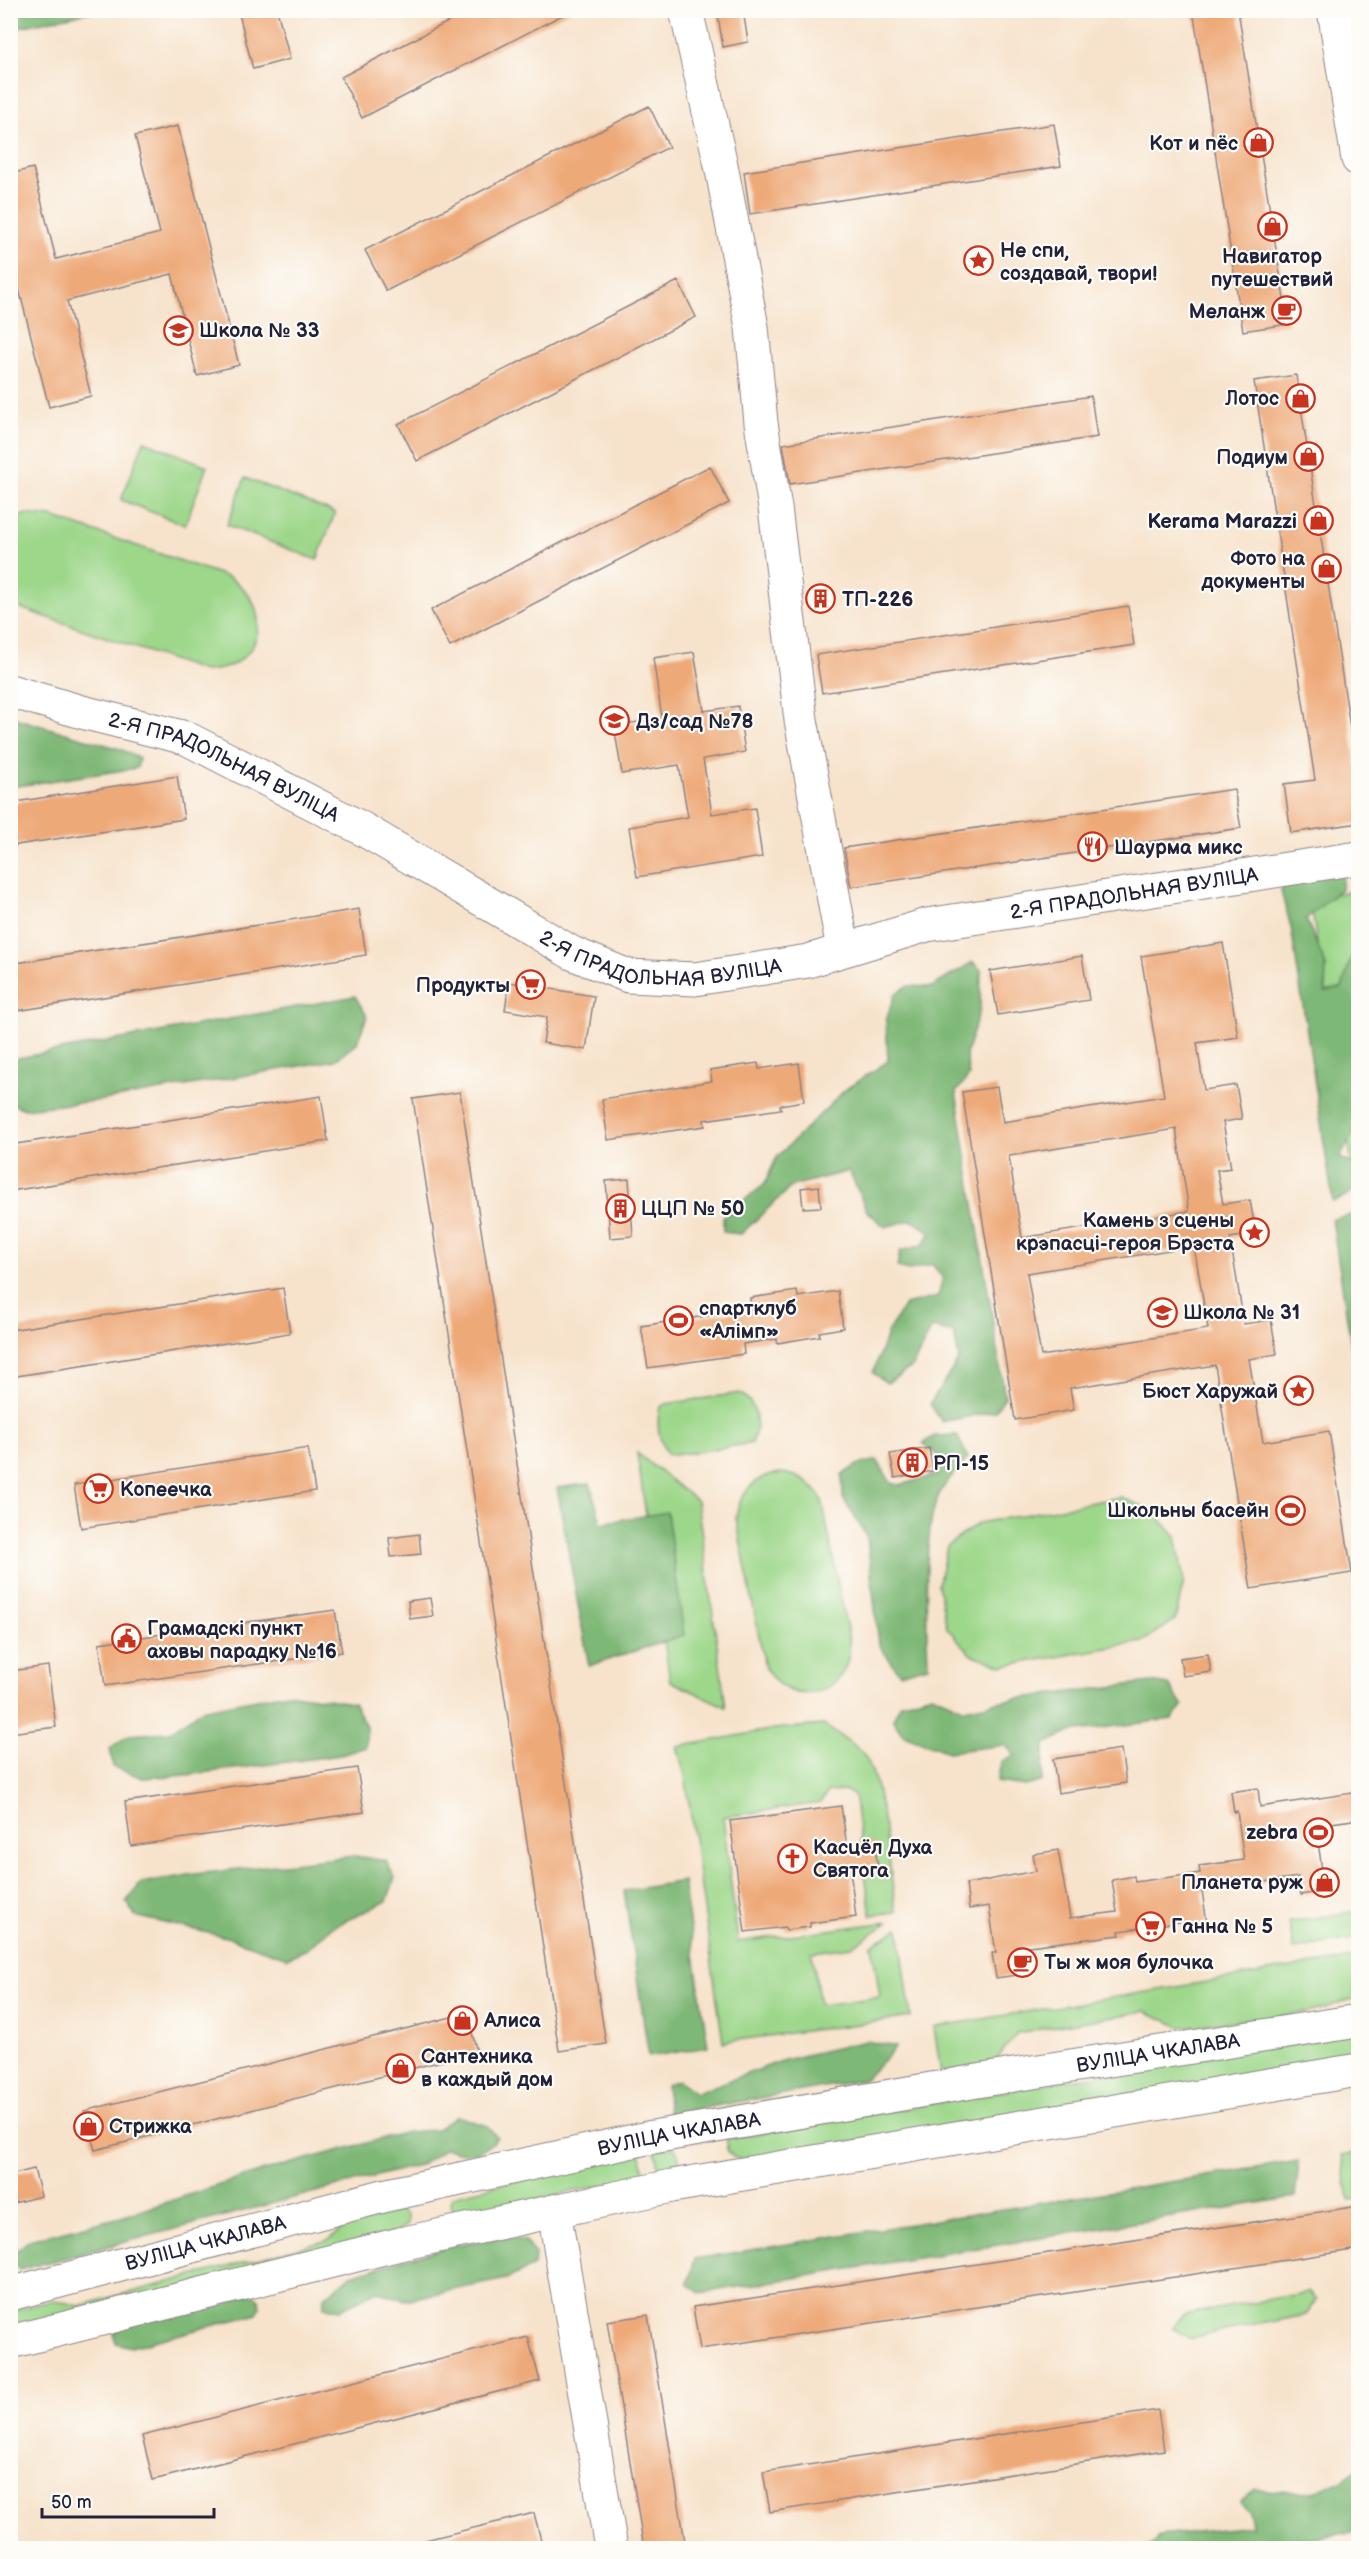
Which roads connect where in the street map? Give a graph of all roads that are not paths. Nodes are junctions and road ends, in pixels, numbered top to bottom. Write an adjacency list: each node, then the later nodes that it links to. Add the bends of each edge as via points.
1 (686, 10): 7 (main road, via 752,327 801,720)
2 (1334, 10): 3 (main road)
3 (1351, 54): 4 (main road)
4 (1359, 159)
5 (10, 691): 7 (main road, 2-Я ПРАДОЛЬНАЯ ВУЛІЦА, via 186,738 361,828 572,953 628,976 695,979 808,961)
6 (1359, 858): 7 (main road, 2-Я ПРАДОЛЬНАЯ ВУЛІЦА, via 927,925)
7 (843, 950)
8 (1359, 2021): 10 (main road, ВУЛІЦА ЧКАЛАВА)
9 (1359, 2070): 12 (main road)
10 (739, 2122): 11 (main road, ВУЛІЦА ЧКАЛАВА); 12 (main road, via 721,2134 717,2149 723,2165)
11 (663, 2135): 13 (main road, ВУЛІЦА ЧКАЛАВА); 14 (main road, via 677,2139 690,2156 688,2171)
12 (748, 2173): 14 (main road)
13 (458, 2179): 15 (main road, ВУЛІЦА ЧКАЛАВА); 17 (main road, via 445,2190 442,2206 456,2226)
14 (672, 2186): 16 (main road)
15 (387, 2195): 18 (main road, via 409,2201 417,2215 416,2229); 19 (main road, ВУЛІЦА ЧКАЛАВА)
16 (554, 2211): 17 (main road); 21 (main road)
17 (472, 2229): 18 (main road)
18 (400, 2244): 20 (main road)
19 (10, 2294)
20 (10, 2342)
21 (611, 2548)

